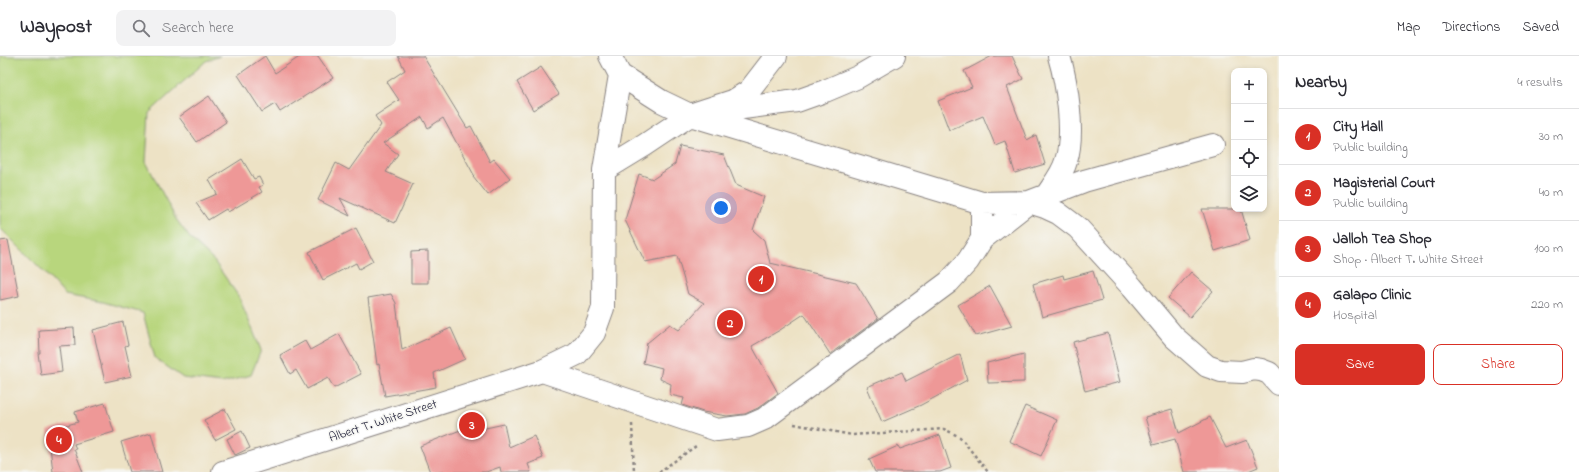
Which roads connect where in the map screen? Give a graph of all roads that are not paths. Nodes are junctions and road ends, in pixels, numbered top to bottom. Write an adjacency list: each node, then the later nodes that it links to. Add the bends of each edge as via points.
1 (776, 56): 5 (street, via 750,91 733,101)
2 (894, 56): 5 (street, via 858,77 797,101)
3 (1060, 56): 8 (street, via 1068,100 1069,143 1066,161)
4 (615, 65): 5 (street, via 661,101); 7 (street, Albert T. White Street)
5 (690, 115): 7 (street); 9 (street)
6 (1213, 145): 8 (street, via 1084,181)
7 (604, 170): 11 (street, Albert T. White Street, via 603,308 591,338 577,354)
8 (1038, 199): 9 (street); 10 (street); 12 (street, via 1045,207 1078,228 1174,337 1207,366 1228,371 1261,370)
9 (982, 203): 10 (street)
10 (982, 239): 11 (street, via 968,261 949,282 764,419 748,426 717,430)
11 (542, 371): 13 (street, Albert T. White Street)
12 (1279, 384)
13 (223, 472)

